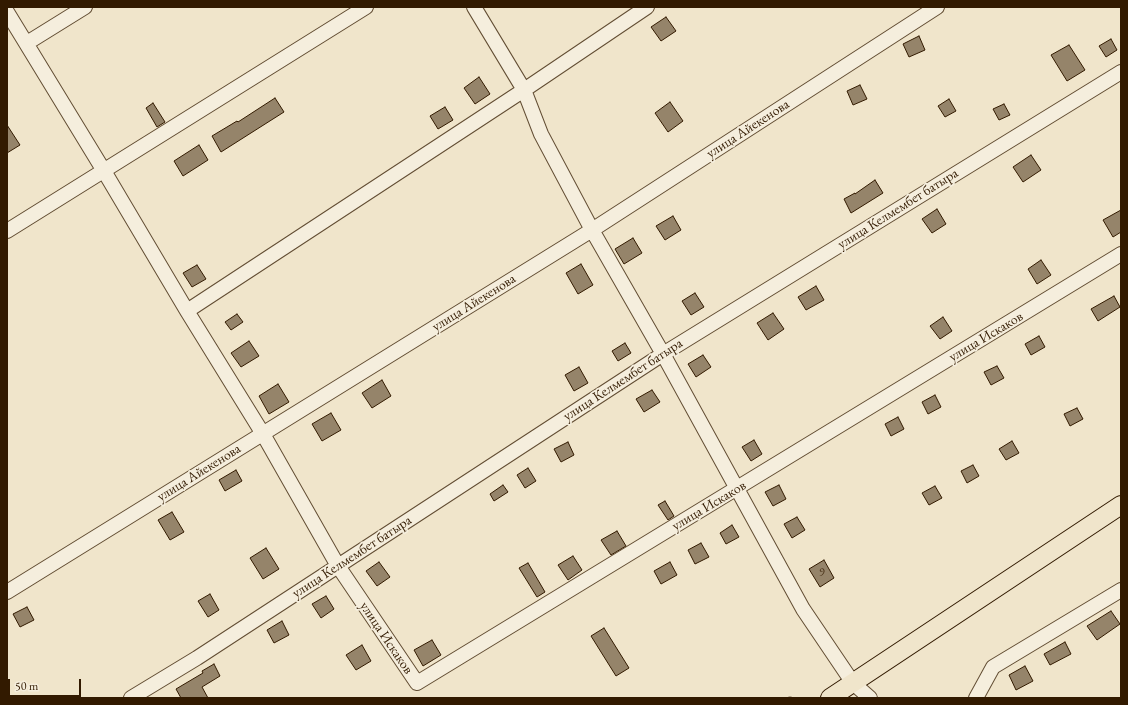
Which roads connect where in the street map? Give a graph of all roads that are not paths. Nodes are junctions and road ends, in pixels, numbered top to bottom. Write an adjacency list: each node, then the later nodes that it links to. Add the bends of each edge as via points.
1 (85, 7): 7 (street)
2 (366, 7): 10 (street)
3 (474, 7): 9 (street)
4 (647, 7): 9 (street)
5 (937, 7): 11 (street, улица Айекенова)
6 (7, 12): 7 (street)
7 (26, 43): 10 (street)
8 (1121, 72): 15 (street, улица Келмембет батыра)
9 (524, 90): 11 (street, via 541,134); 14 (street)
10 (104, 171): 12 (street); 14 (street)
11 (592, 230): 15 (street); 16 (street, улица Айекенова)
12 (7, 231)
13 (1121, 254): 17 (street, улица Искаков)
14 (187, 311): 16 (street)
15 (663, 354): 17 (street); 19 (street, улица Келмембет батыра)
16 (263, 434): 19 (street); 21 (street, улица Айекенова)
17 (737, 489): 19 (street, улица Искаков, via 417,683); 22 (street, via 803,609)
18 (1121, 505): 22 (main road)
19 (338, 566): 23 (street, улица Келмембет батыра)
20 (1121, 590): 26 (street, via 993,667)
21 (7, 592)
22 (853, 683): 24 (main road); 25 (street)
23 (132, 698)
24 (830, 698)
25 (870, 698)
26 (976, 698)

